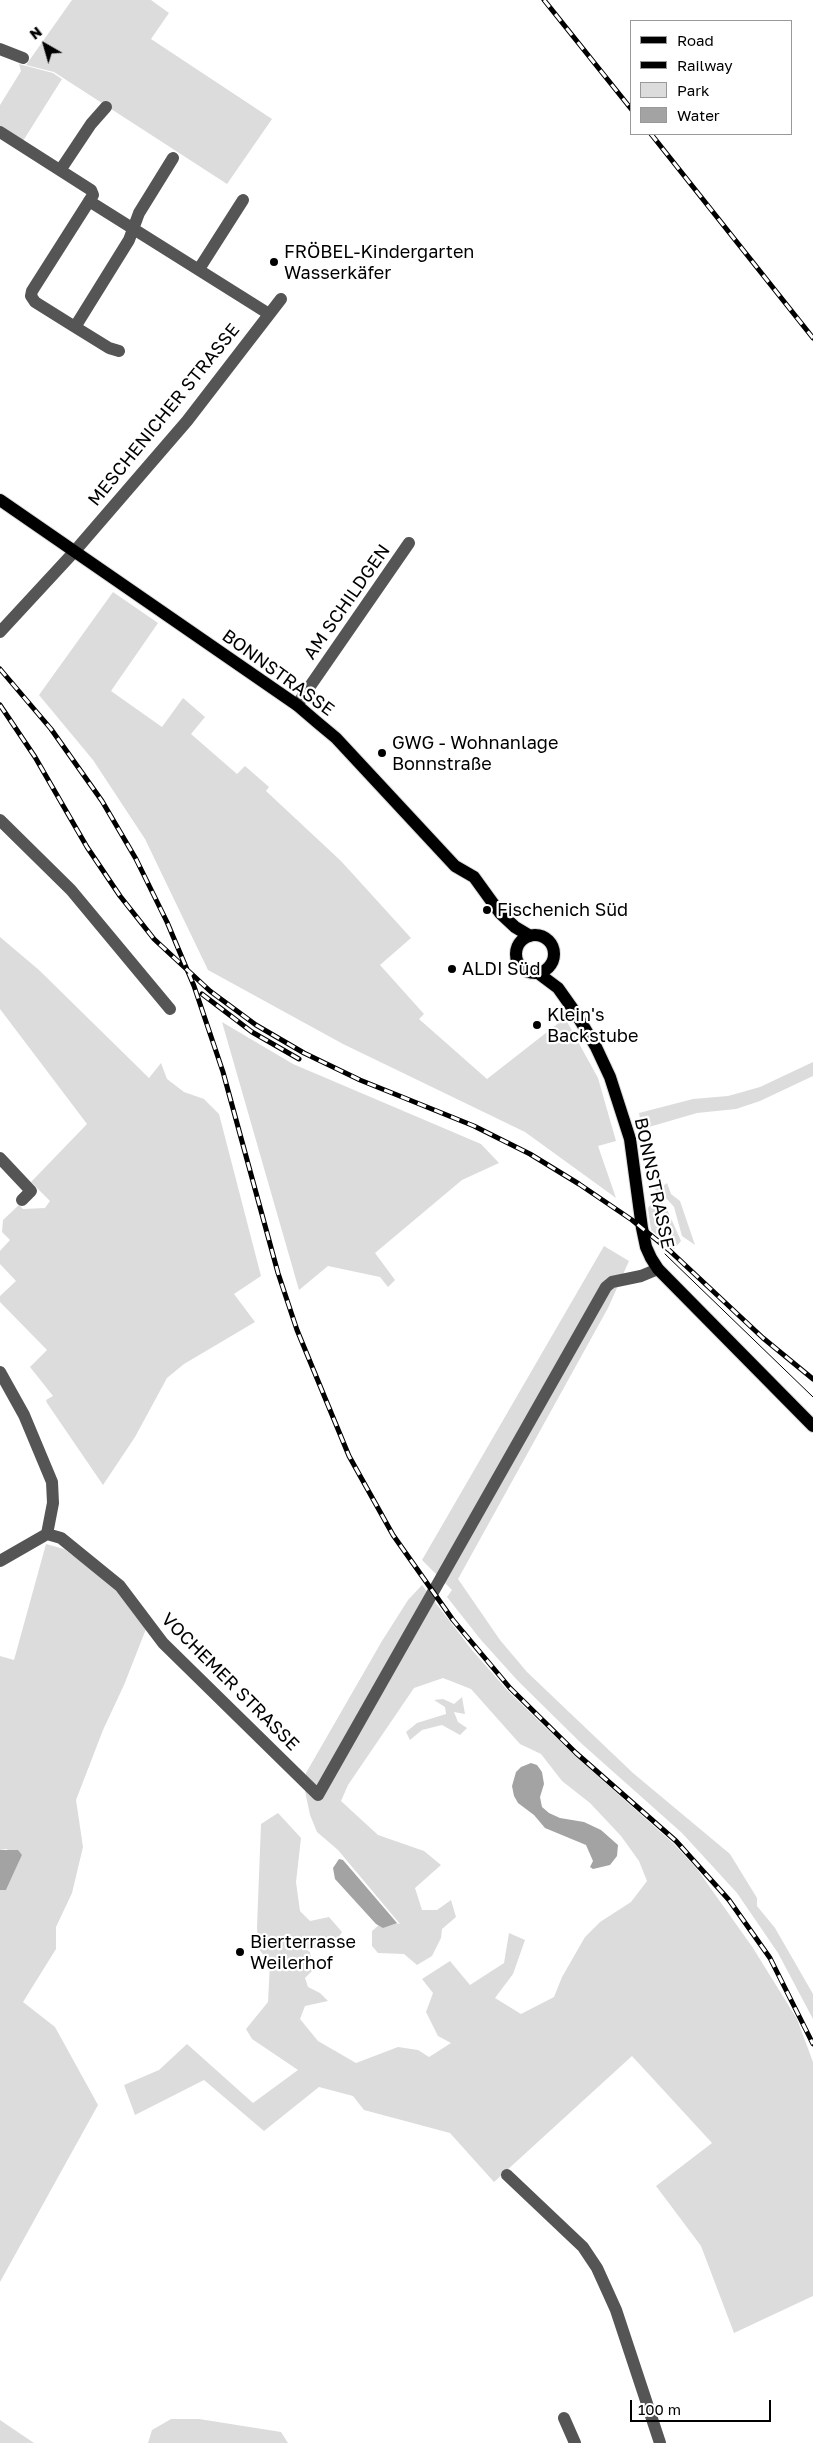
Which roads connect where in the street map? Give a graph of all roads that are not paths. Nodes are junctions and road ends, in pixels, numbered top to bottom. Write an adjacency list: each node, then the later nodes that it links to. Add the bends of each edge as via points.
1 (0, 48): 2 (street)
2 (23, 58)
3 (106, 107): 6 (street)
4 (0, 132): 6 (street)
5 (174, 158): 9 (street)
6 (62, 169): 8 (street, via 88,187 93,195)
7 (243, 200): 10 (street)
8 (89, 201): 9 (street); 13 (street, via 31,296 35,302)
9 (133, 228): 10 (street); 13 (street, via 129,240)
10 (199, 269): 12 (street)
11 (281, 298): 12 (street, MESCHENICHER STRASSE)
12 (269, 314): 17 (street, MESCHENICHER STRASSE, via 187,421)
13 (75, 327): 14 (street)
14 (118, 351)
15 (0, 500): 17 (main road, BONNSTRASSE)
16 (409, 543): 19 (street, AM SCHILDGEN)
17 (74, 552): 18 (street, MESCHENICHER STRASSE); 19 (main road, BONNSTRASSE)
18 (0, 632)
19 (297, 705): 21 (main road, BONNSTRASSE, via 336,738 455,866 474,877)
20 (0, 820): 27 (street, via 71,890)
21 (500, 912): 22 (main road, BONNSTRASSE, via 521,933); 23 (main road, BONNSTRASSE)
22 (530, 936): 23 (main road); 24 (main road, via 547,940 553,950)
23 (516, 951): 25 (main road, via 520,967)
24 (552, 961): 25 (main road); 26 (main road, BONNSTRASSE)
25 (538, 973): 26 (main road, BONNSTRASSE)
26 (558, 988): 30 (main road, BONNSTRASSE, via 588,1033 610,1077 630,1139 646,1247)
27 (170, 1009)
28 (0, 1158): 29 (street, via 32,1191)
29 (22, 1200)
30 (658, 1269): 32 (main road, BONNSTRASSE); 33 (street, VOCHEMER STRASSE, via 612,1282 606,1287 318,1795 163,1643 120,1586 61,1538)
31 (0, 1372): 33 (street, via 24,1415 52,1482 53,1503)
32 (813, 1426)
33 (47, 1534): 34 (street)
34 (0, 1561)
35 (508, 2175): 38 (street, via 583,2246 597,2268 616,2310)
36 (564, 2418): 37 (street)
37 (575, 2443)
38 (660, 2443)

